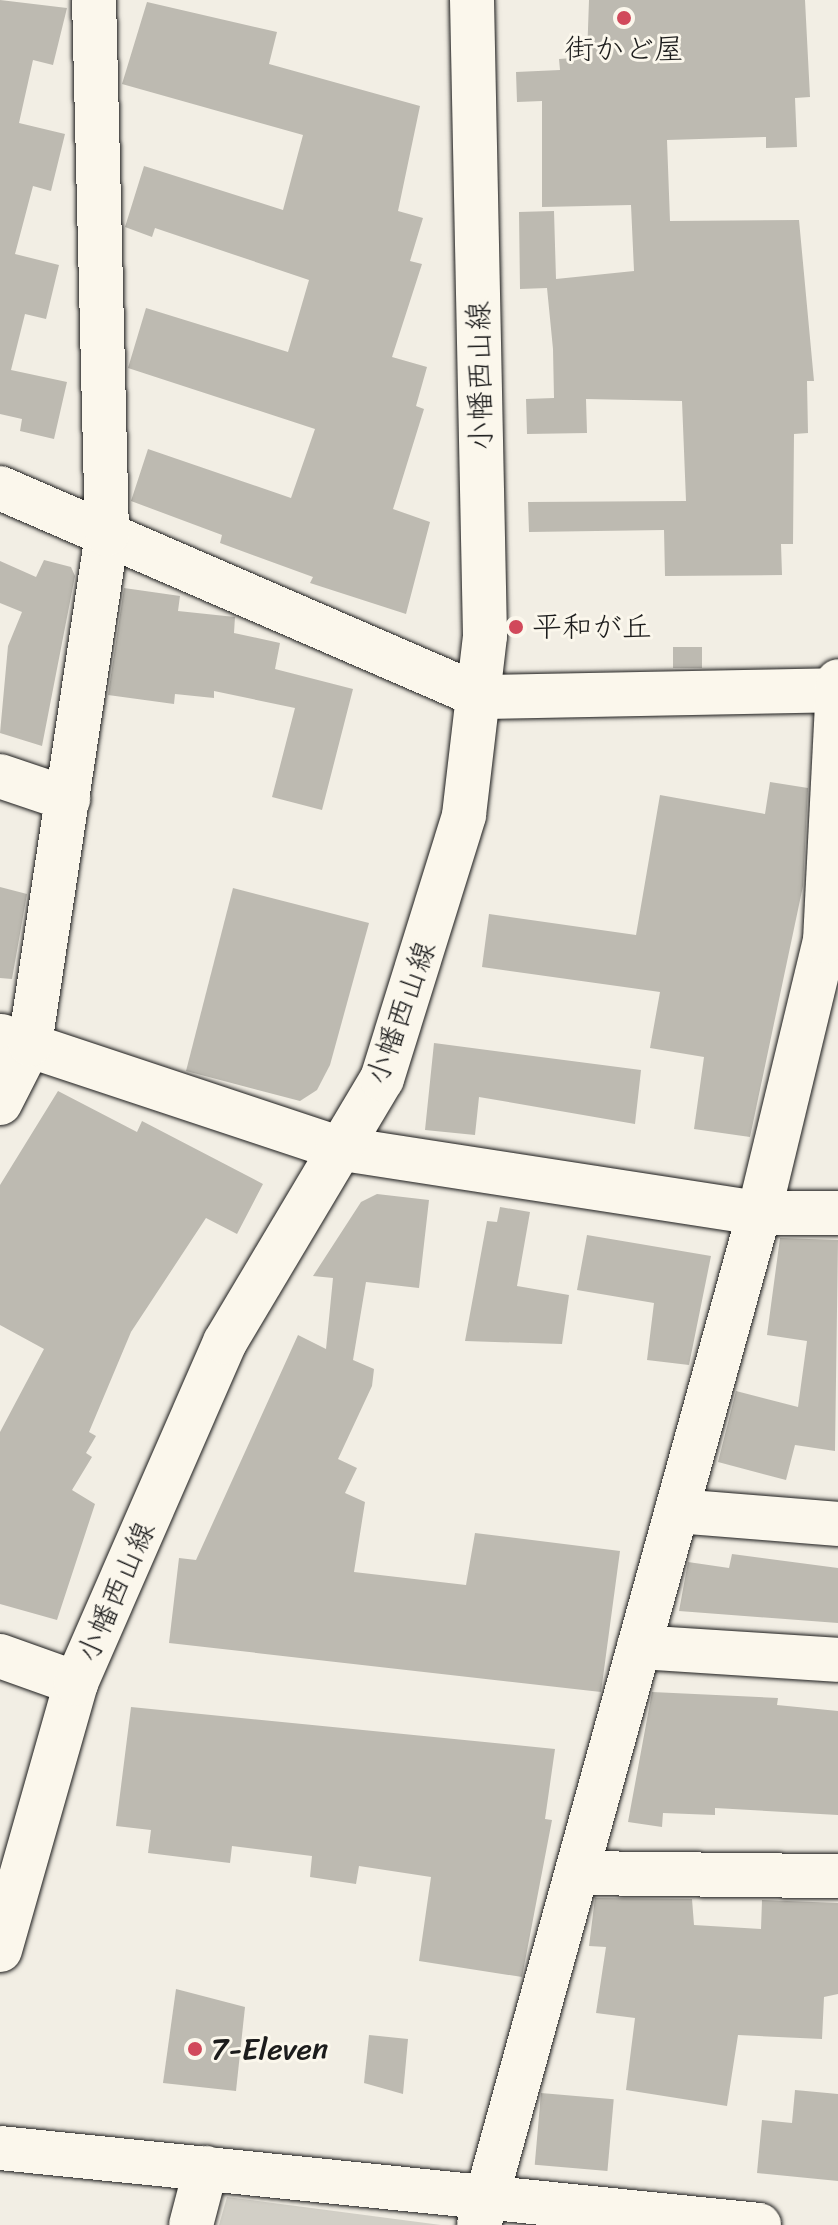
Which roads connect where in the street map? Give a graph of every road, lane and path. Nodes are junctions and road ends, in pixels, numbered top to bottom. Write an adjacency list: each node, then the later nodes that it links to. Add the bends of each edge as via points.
1 (94, 0): 4 (street)
2 (472, 0): 7 (street, 小幡西山線)
3 (0, 488): 4 (street)
4 (107, 534): 7 (street); 9 (street)
5 (838, 681): 6 (street)
6 (838, 690): 7 (street); 10 (street)
7 (482, 697): 13 (street, 小幡西山線, via 464,815 400,1035 382,1079)
8 (0, 776): 9 (street)
9 (68, 799): 11 (street)
10 (832, 941): 14 (street)
11 (15, 1040): 12 (street); 13 (street)
12 (0, 1103)
13 (337, 1148): 14 (street); 21 (street, 小幡西山線, via 225,1342)
14 (759, 1213): 15 (street); 16 (street)
15 (838, 1213)
16 (677, 1511): 17 (street); 18 (street)
17 (838, 1524)
18 (639, 1647): 20 (street); 22 (street)
19 (0, 1656): 21 (street)
20 (838, 1660)
21 (76, 1683): 24 (street, 小幡西山線)
22 (577, 1873): 23 (street); 27 (street)
23 (838, 1876)
24 (0, 1950)
25 (0, 2148): 26 (street)
26 (206, 2168): 27 (street); 28 (street)
27 (483, 2211): 29 (street)
28 (191, 2225)
29 (759, 2225)

